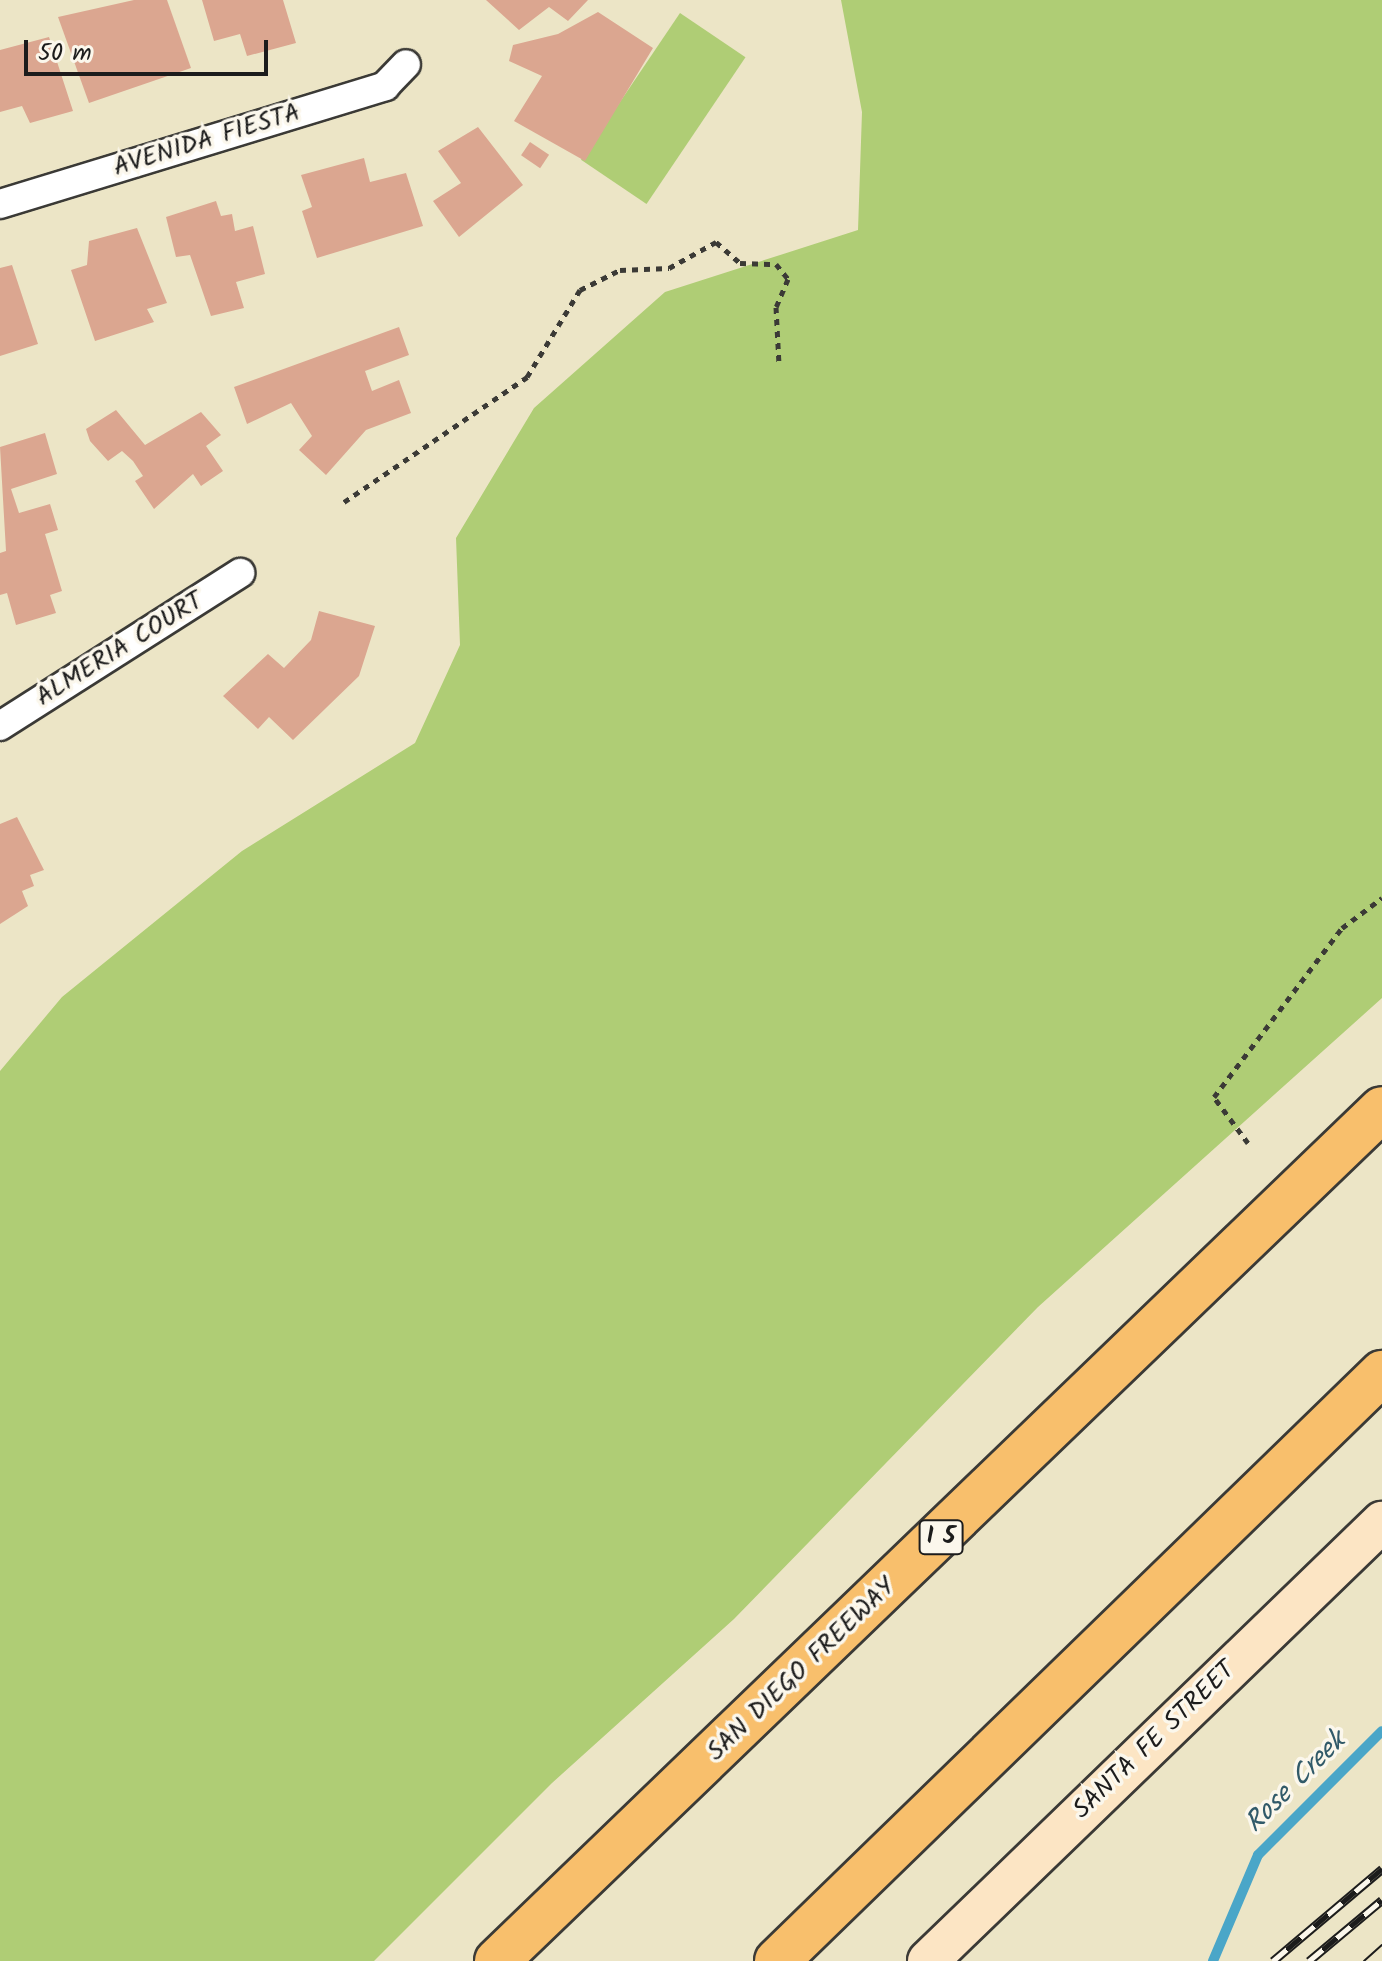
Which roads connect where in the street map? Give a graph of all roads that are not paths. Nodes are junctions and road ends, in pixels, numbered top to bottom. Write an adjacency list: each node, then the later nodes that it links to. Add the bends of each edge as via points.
1 (406, 64): 2 (street, AVENIDA FIESTA, via 385,86)
2 (0, 204)
3 (240, 573): 4 (street, ALMERIA COURT)
4 (0, 726)
5 (1382, 1109): 8 (highway, SAN DIEGO FREEWAY / I 5)
6 (1382, 1373): 9 (highway)
7 (1382, 1522): 10 (street, SANTA FE STREET)
8 (497, 1961)
9 (777, 1961)
10 (928, 1961)

